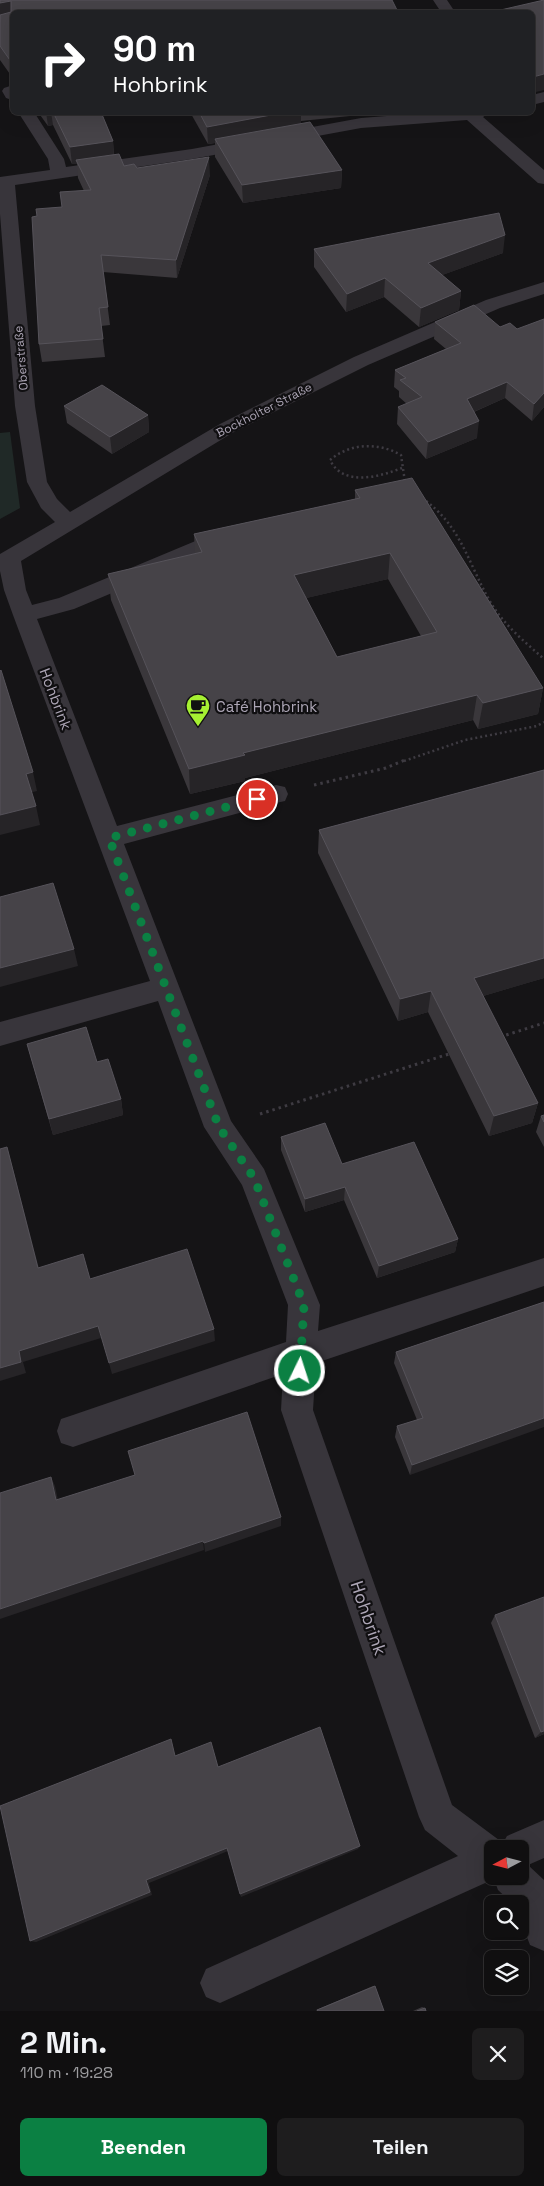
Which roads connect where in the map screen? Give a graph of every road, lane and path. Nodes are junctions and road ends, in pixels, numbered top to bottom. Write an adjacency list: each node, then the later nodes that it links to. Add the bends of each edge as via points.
1 (28, 115): 4 (street, via 56,159)
2 (465, 115): 4 (street, via 361,124 192,154)
3 (478, 115): 5 (street)
4 (59, 173): 6 (street)
5 (544, 179)
6 (3, 181): 11 (street, Oberstraße, via 25,406 37,482 48,503)
7 (544, 288): 11 (street, Bockholter Straße, via 493,304 361,360 227,428)
8 (402, 468): 8 (path, via 401,455 396,450 383,447 346,449 330,460 331,468 348,475 382,475); 9 (path)
9 (406, 483)
10 (416, 495): 14 (path, via 441,511 455,531)
11 (69, 523): 13 (street, Bockholter Straße)
12 (225, 537): 16 (street, via 66,604)
13 (5, 561): 16 (street, Hohbrink)
14 (488, 598): 15 (path); 17 (path, via 512,630)
15 (481, 600)
16 (24, 614): 20 (street, Hohbrink)
17 (544, 659)
18 (544, 722): 19 (path, via 465,740 386,768)
19 (276, 794): 20 (street)
20 (109, 838): 21 (street, Hohbrink)
21 (165, 988): 23 (street); 26 (street, Hohbrink)
22 (544, 1023): 24 (path)
23 (0, 1034)
24 (499, 1038)
25 (453, 1052): 26 (path)
26 (219, 1127): 28 (street, Hohbrink, via 254,1178 304,1305)
27 (544, 1272): 28 (street)
28 (302, 1352): 29 (street); 32 (street, Hohbrink, via 297,1410 438,1817)
29 (72, 1431)
30 (544, 1839): 31 (street)
31 (529, 1845)
32 (484, 1853)
33 (484, 1863): 36 (street, Hohbrink)
34 (522, 1885): 35 (street, via 530,1893)
35 (544, 1931)
36 (220, 1983)

